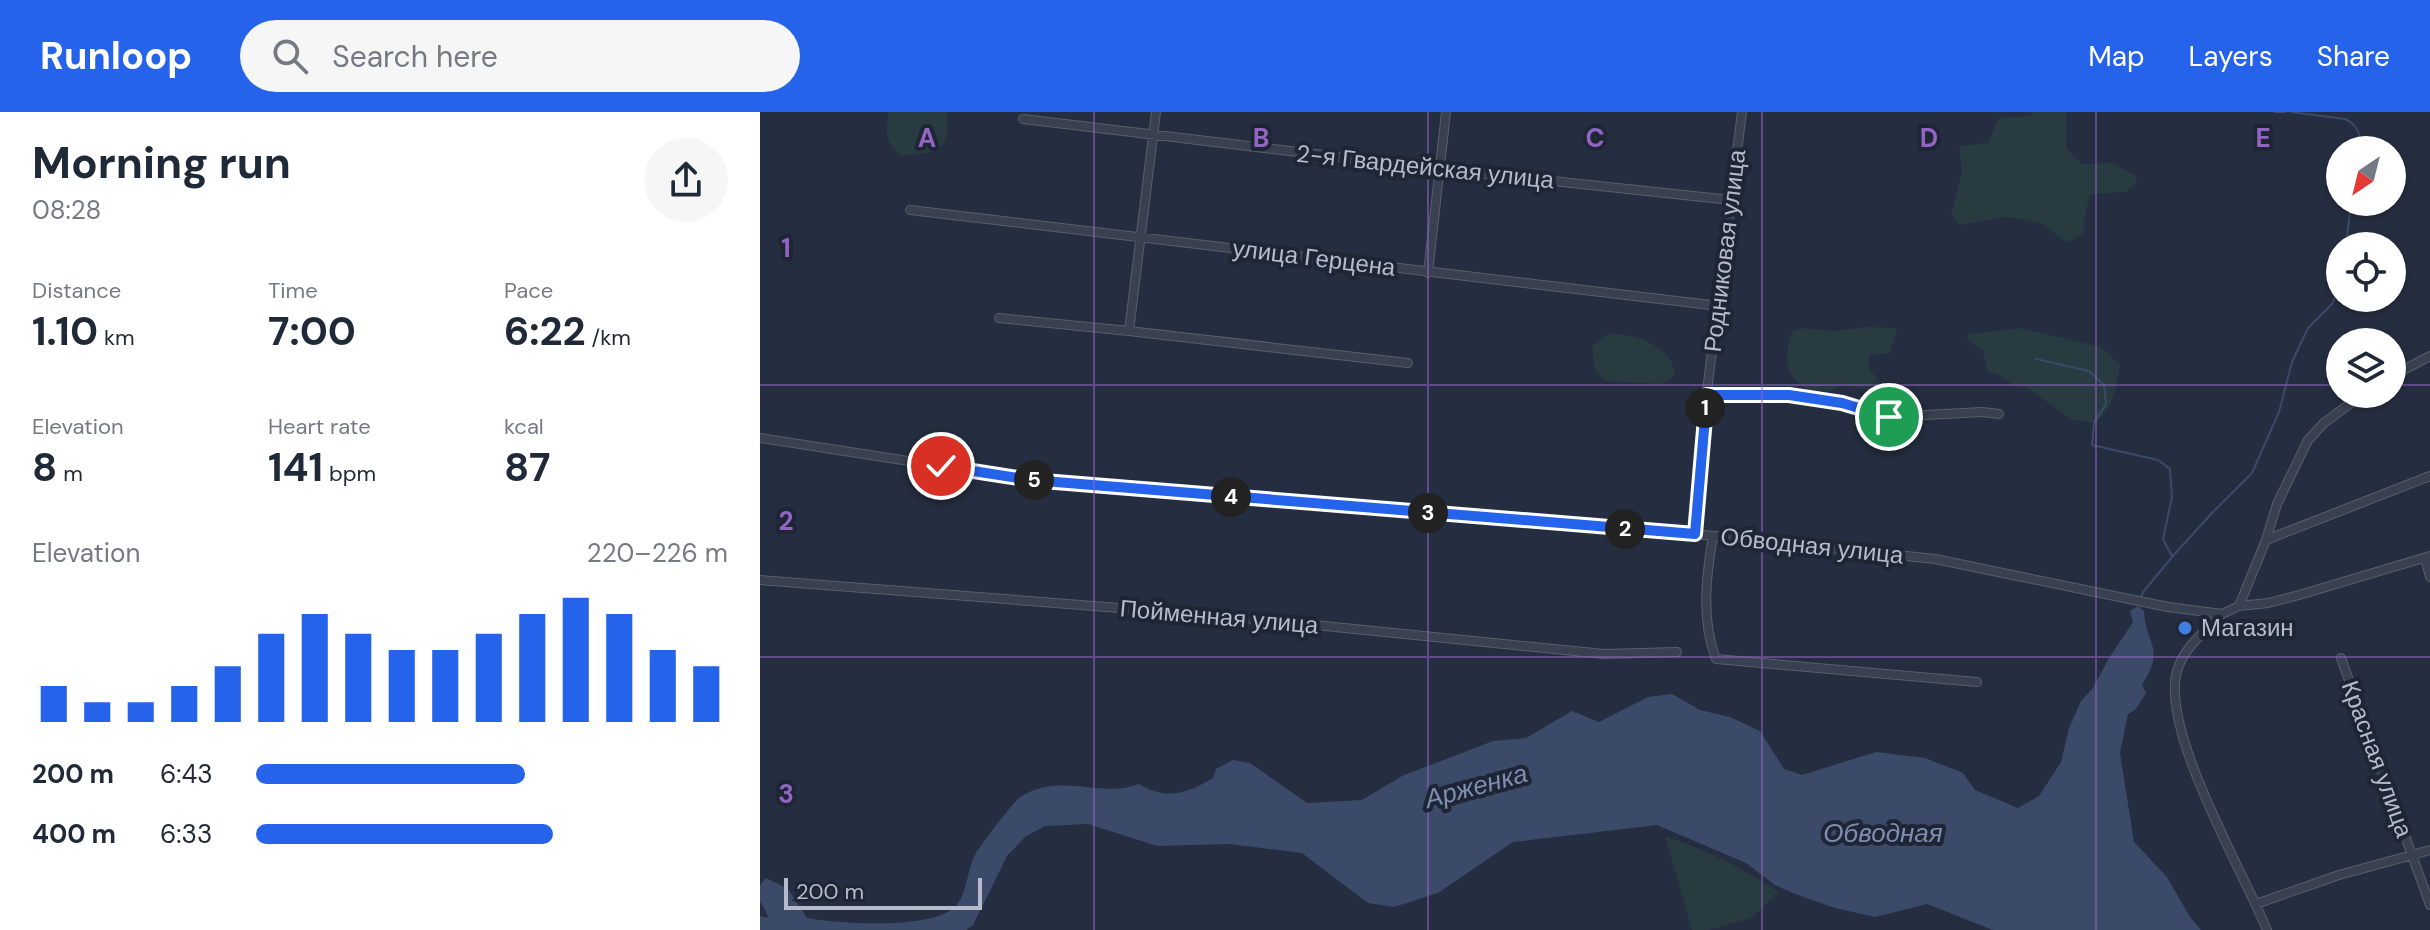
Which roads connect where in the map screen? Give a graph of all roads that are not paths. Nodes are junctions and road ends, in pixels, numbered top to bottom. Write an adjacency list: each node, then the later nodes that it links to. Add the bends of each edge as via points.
1 (1156, 112): 5 (street)
2 (1446, 112): 6 (street)
3 (1742, 112): 7 (street, Родниковая улица)
4 (1023, 119): 5 (street, 2-я Гвардейская улица)
5 (1154, 135): 6 (street, 2-я Гвардейская улица); 9 (street)
6 (1440, 169): 7 (street, 2-я Гвардейская улица); 10 (street)
7 (1731, 200): 11 (street, Родниковая улица)
8 (910, 210): 9 (street, улица Герцена)
9 (1140, 237): 10 (street, улица Герцена); 13 (street)
10 (1428, 273): 11 (street, улица Герцена)
11 (1719, 306): 17 (street, Родниковая улица)
12 (999, 318): 13 (street)
13 (1129, 331): 15 (street)
14 (2430, 356): 16 (street)
15 (1408, 363)
16 (2406, 369)
17 (1707, 395): 19 (street, via 1789,395 1889,417); 22 (street, Родниковая улица)
18 (2344, 408): 24 (street, via 2308,440)
19 (1999, 414)
20 (760, 438): 22 (street, Обводная улица, via 1031,480)
21 (2430, 476): 24 (street)
22 (1695, 534): 23 (street, Обводная улица)
23 (1713, 536): 29 (street, Обводная улица, via 1935,559); 32 (street, via 1706,573 1707,635 1716,659)
24 (2266, 540): 28 (street)
25 (2427, 557): 26 (street); 28 (street, via 2299,595)
26 (2430, 577)
27 (760, 580): 30 (street, Пойменная улица, via 1220,616 1604,654)
28 (2239, 606): 29 (street)
29 (2222, 614): 35 (street, via 2187,649 2176,672 2175,701 2206,798)
30 (1677, 652)
31 (2341, 658): 34 (street, Красная улица)
32 (1977, 682)
33 (2430, 850): 34 (street)
34 (2412, 855): 35 (street); 36 (street, Красная улица)
35 (2256, 904): 37 (street)
36 (2430, 905)
37 (2267, 930)

